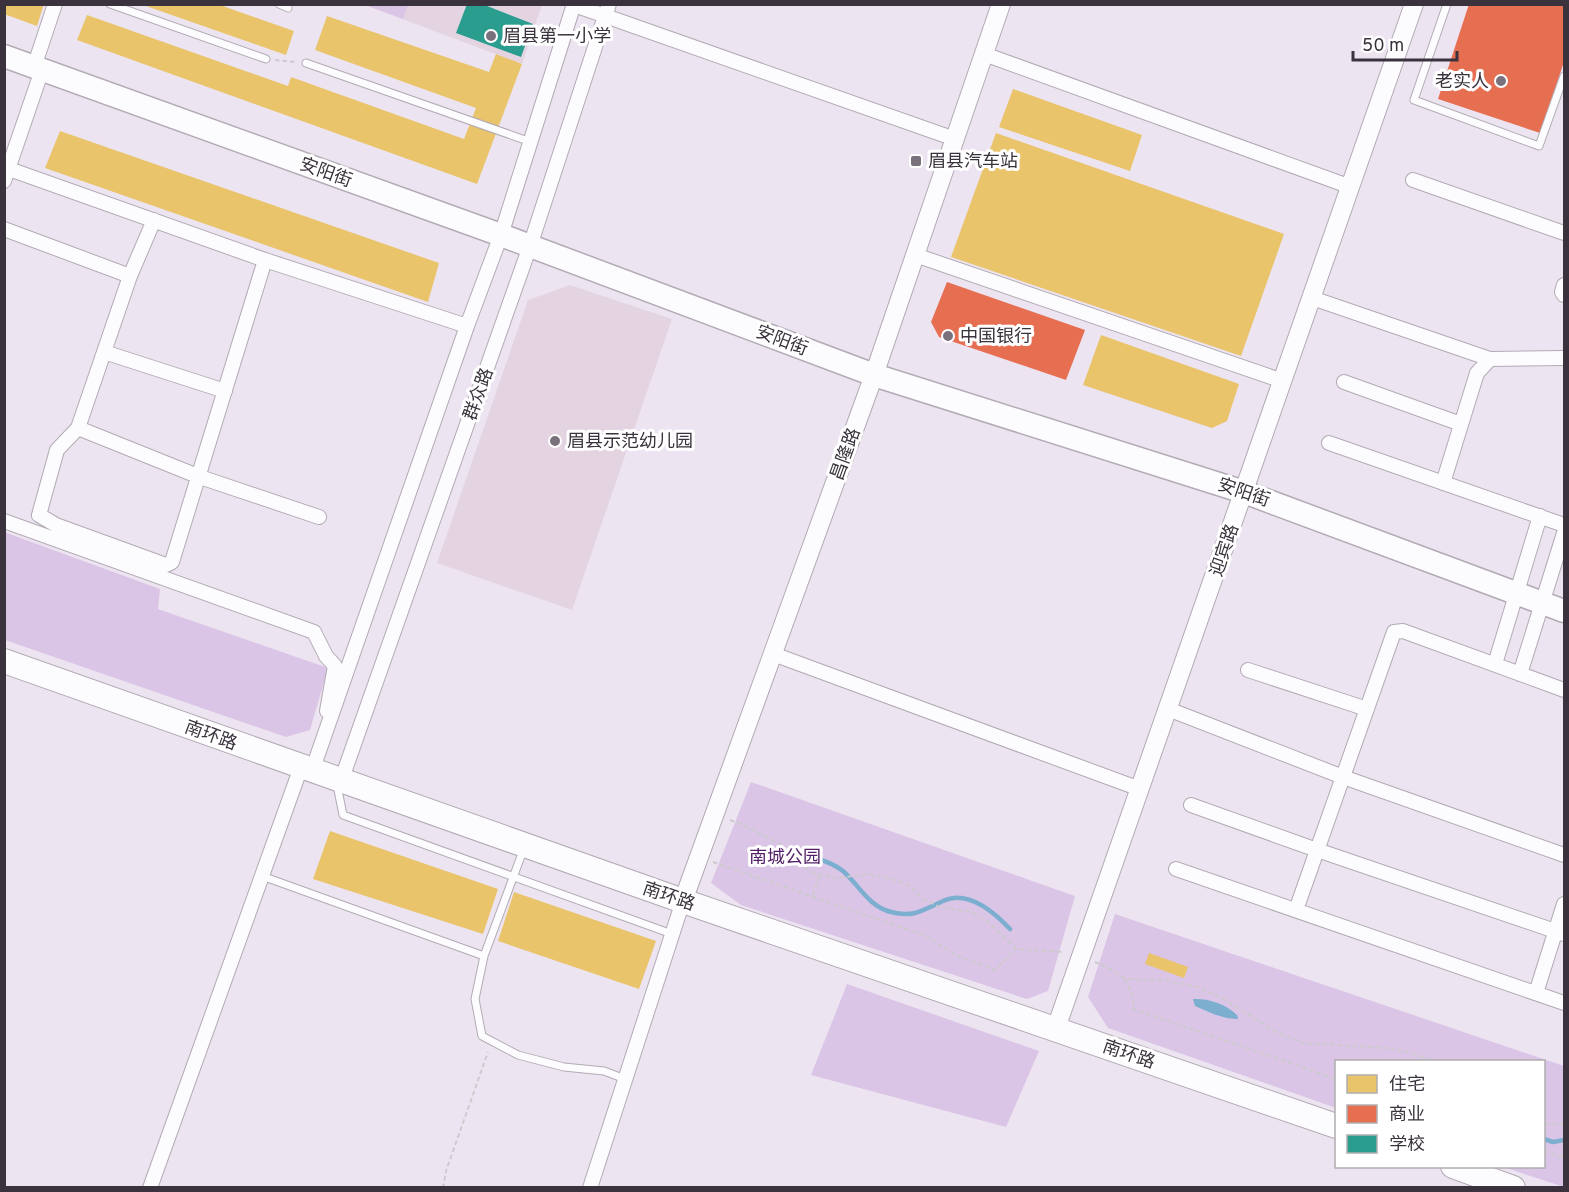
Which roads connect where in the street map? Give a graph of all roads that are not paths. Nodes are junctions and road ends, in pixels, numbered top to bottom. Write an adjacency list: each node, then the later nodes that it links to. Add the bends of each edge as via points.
1 (55, 4): 14 (street)
2 (110, 4): 12 (lane)
3 (279, 4): 8 (lane)
4 (1001, 4): 10 (street, 昌隆路)
5 (1414, 4): 20 (street, 迎宾路)
6 (1447, 4): 15 (lane, via 1414,100 1539,146)
7 (574, 5): 9 (street); 17 (street, 群众路)
8 (288, 8)
9 (607, 10): 16 (street); 25 (street, 群众路)
10 (984, 54): 16 (street, 昌隆路); 20 (street)
11 (4, 56): 14 (main road, 安阳街)
12 (266, 59)
13 (306, 63): 17 (lane)
14 (38, 68): 18 (street); 24 (main road, 安阳街)
15 (1564, 76)
16 (955, 139): 26 (street, 昌隆路)
17 (531, 142): 24 (street, 群众路)
18 (7, 175): 21 (street)
19 (1413, 180): 23 (street)
20 (1351, 187): 31 (street, 迎宾路)
21 (154, 220): 27 (street); 28 (street)
22 (4, 229): 28 (street)
23 (1564, 233)
24 (501, 234): 25 (main road, 安阳街); 32 (street, 群众路)
25 (531, 246): 36 (main road, 安阳街); 65 (street, 群众路)
26 (915, 255): 36 (street, 昌隆路); 37 (street)
27 (265, 260): 32 (street); 39 (street)
28 (129, 276): 33 (street)
29 (1564, 285): 30 (street)
30 (1564, 295)
31 (1312, 298): 35 (street); 37 (street, 迎宾路)
32 (467, 326): 62 (street, 群众路)
33 (104, 352): 39 (street); 41 (street)
34 (1564, 358): 35 (street)
35 (1490, 359): 40 (street, via 1477,373)
36 (874, 375): 45 (main road, 安阳街); 54 (street, 昌隆路)
37 (1283, 381): 45 (street, 迎宾路)
38 (1344, 382): 40 (street)
39 (225, 391): 43 (street)
40 (1461, 424): 44 (street)
41 (78, 428): 43 (street); 43 (street, via 57,450 39,515 56,525 166,565 172,562)
42 (1329, 443): 44 (street)
43 (200, 477): 46 (street)
44 (1443, 483): 47 (street)
45 (1244, 492): 51 (main road, 安阳街); 60 (street, 迎宾路)
46 (319, 516)
47 (1540, 516): 49 (street); 51 (street)
48 (4, 521): 62 (street, via 314,632 335,666 325,722)
49 (1564, 525)
50 (1564, 533): 52 (street)
51 (1516, 593): 52 (main road, 安阳街); 56 (street)
52 (1542, 602): 53 (main road, 安阳街); 58 (street)
53 (1564, 611)
54 (773, 654): 66 (street); 74 (street, 昌隆路)
55 (4, 661): 63 (highway, 南环路)
56 (1495, 664): 58 (street); 61 (street, via 1403,631 1394,632)
57 (1248, 670): 61 (street)
58 (1520, 674): 59 (street)
59 (1564, 690)
60 (1168, 709): 64 (street); 66 (street, 迎宾路)
61 (1367, 709): 64 (street)
62 (328, 729): 63 (street, 群众路)
63 (307, 769): 65 (highway, 南环路); 72 (street, 群众路)
64 (1343, 777): 69 (street); 70 (street)
65 (338, 780): 68 (highway, 南环路); 73 (lane, via 343,815)
66 (1140, 789): 82 (street, 迎宾路)
67 (1191, 804): 69 (street)
68 (525, 846): 73 (lane); 74 (highway, 南环路)
69 (1317, 850): 76 (street); 77 (street)
70 (1564, 855)
71 (1176, 869): 76 (street)
72 (262, 876): 79 (lane); 86 (street, 群众路)
73 (513, 876): 78 (lane); 79 (lane)
74 (683, 901): 78 (street); 82 (highway, 南环路)
75 (1564, 904): 77 (street)
76 (1296, 910): 80 (street)
77 (1560, 932): 80 (street)
78 (672, 934): 83 (street)
79 (484, 956): 83 (lane, via 476,999 482,1036 518,1054 564,1067 604,1071)
80 (1536, 993): 81 (street)
81 (1564, 1003)
82 (1056, 1028): 84 (highway, 南环路)
83 (625, 1079): 87 (street)
84 (1335, 1126)
85 (1456, 1168): 88 (highway)
86 (150, 1188)
87 (590, 1188)
88 (1513, 1188)

